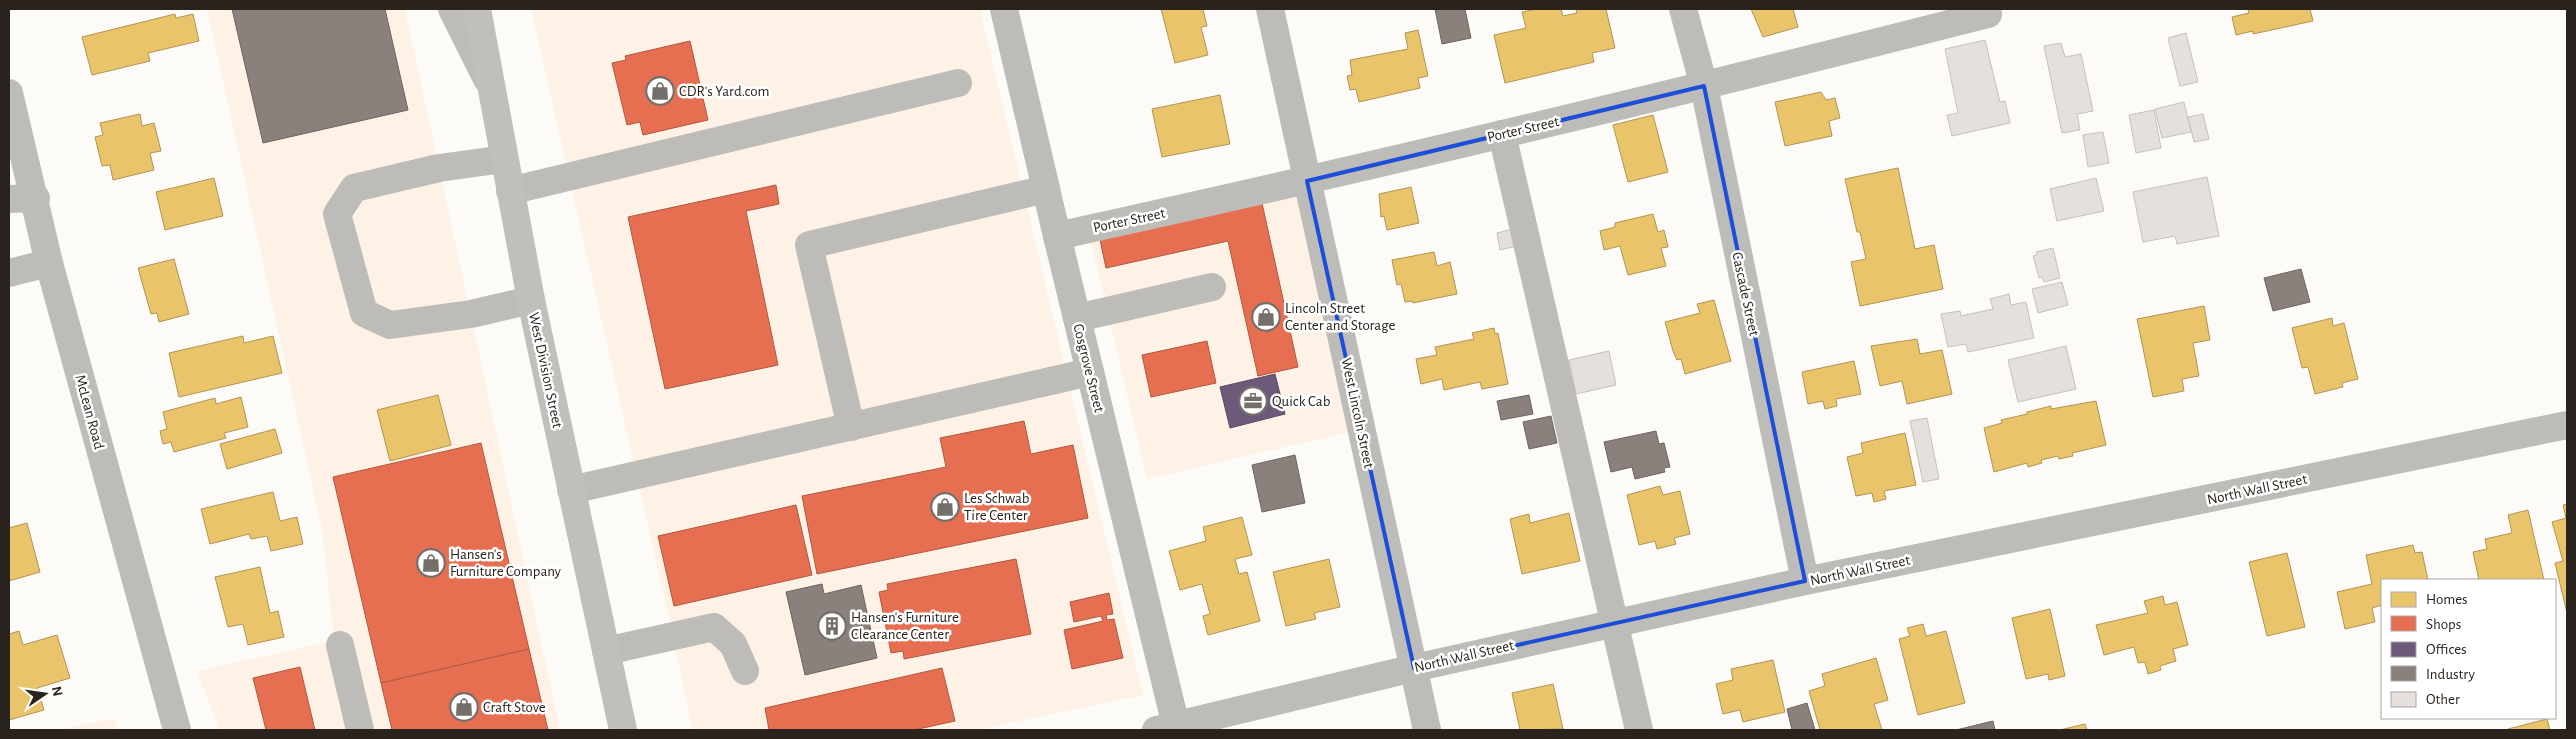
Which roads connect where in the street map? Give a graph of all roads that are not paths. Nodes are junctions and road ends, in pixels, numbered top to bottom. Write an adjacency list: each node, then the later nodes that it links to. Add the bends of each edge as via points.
1 (452, 9): 8 (street)
2 (477, 9): 8 (main road, West Division Street)
3 (1004, 9): 14 (street, Cosgrove Street)
4 (1270, 9): 13 (street, West Lincoln Street)
5 (1683, 9): 9 (street, Cascade Street)
6 (1988, 14): 9 (street, Porter Street)
7 (958, 83): 15 (street)
8 (490, 86): 12 (main road, West Division Street)
9 (1704, 86): 11 (street, Porter Street); 28 (street, Cascade Street)
10 (9, 93): 16 (street, McLean Road)
11 (1502, 134): 13 (street, Porter Street); 29 (street)
12 (504, 159): 15 (main road, West Division Street); 22 (street, via 439,168 354,188 337,214 364,314 390,325 471,314)
13 (1308, 181): 18 (street, Porter Street); 32 (street, West Lincoln Street)
14 (1046, 189): 18 (street, Cosgrove Street); 26 (street, via 809,245)
15 (510, 191): 22 (main road, West Division Street)
16 (36, 198): 17 (street); 19 (street, McLean Road)
17 (9, 200)
18 (1057, 236): 23 (street, Cosgrove Street)
19 (49, 263): 20 (street); 35 (street, McLean Road)
20 (9, 273)
21 (1212, 287): 23 (street)
22 (531, 300): 27 (main road, West Division Street)
23 (1077, 318): 24 (street, Cosgrove Street)
24 (1090, 372): 26 (street); 34 (street, Cosgrove Street)
25 (2567, 426): 28 (street, North Wall Street)
26 (851, 427): 27 (street)
27 (571, 490): 31 (main road, West Division Street)
28 (1805, 581): 29 (street, North Wall Street)
29 (1615, 623): 32 (street, North Wall Street); 39 (street)
30 (340, 645): 36 (street)
31 (606, 651): 33 (street, via 714,628 733,644); 37 (main road, West Division Street)
32 (1414, 668): 34 (street, North Wall Street); 38 (street, West Lincoln Street)
33 (745, 671)
34 (1170, 729)
35 (177, 730)
36 (360, 730)
37 (622, 730)
38 (1427, 730)
39 (1640, 730)

